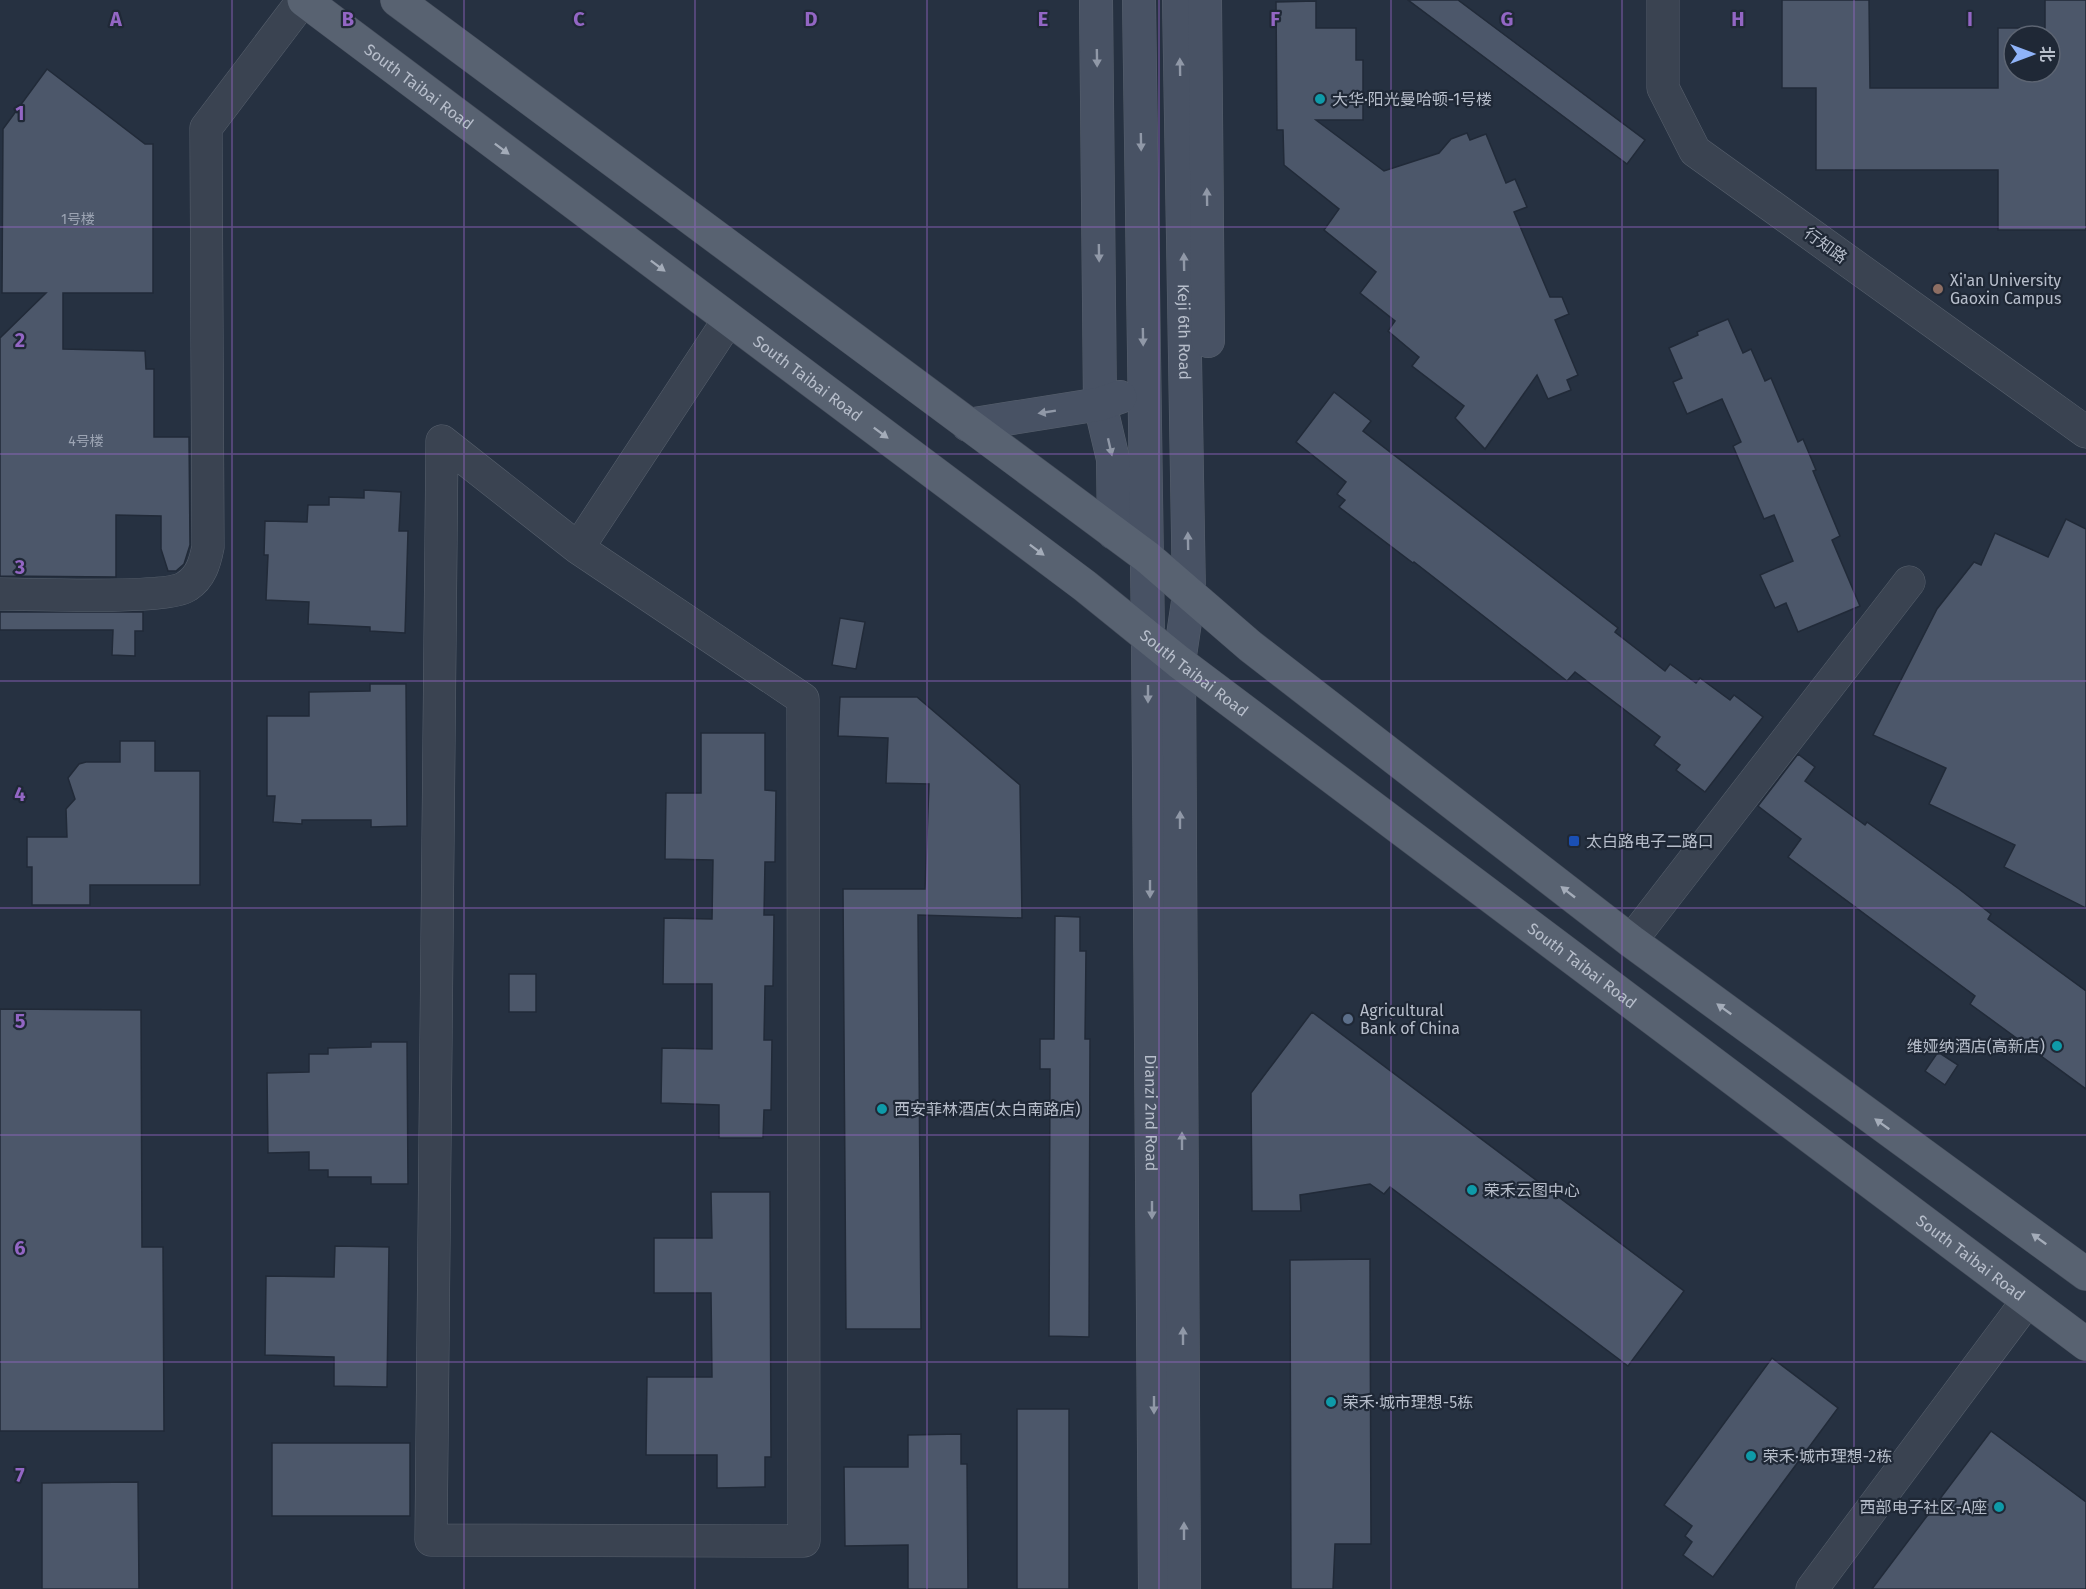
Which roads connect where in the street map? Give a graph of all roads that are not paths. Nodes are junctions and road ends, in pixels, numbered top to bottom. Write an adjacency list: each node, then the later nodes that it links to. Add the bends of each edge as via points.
1 (303, 0): 8 (main road, South Taibai Road, one-way to 8); 17 (street, via 206,128 208,547 203,568 187,587 159,594)
2 (397, 0): 11 (main road)
3 (1096, 0): 10 (main road, one-way to 10)
4 (1139, 0): 9 (main road, one-way to 9)
5 (1179, 0): 18 (main road, Keji 6th Road, one-way to 5)
6 (1205, 0): 18 (main road, one-way to 6)
7 (1663, 0): 12 (street, 行知路, via 1663,88 1695,151)
8 (729, 319): 14 (street); 19 (main road, South Taibai Road, one-way to 19)
9 (1144, 390): 10 (main road); 15 (main road)
10 (1100, 404): 11 (main road, one-way to 11); 13 (main road, one-way to 13, via 1113,459)
11 (968, 425): 13 (main road)
12 (2086, 432)
13 (1114, 533): 15 (main road)
14 (578, 548): 14 (street, via 802,699 804,1541 431,1540 442,441)
15 (1147, 557): 18 (main road); 19 (main road)
16 (1909, 582): 21 (street)
17 (0, 594)
18 (1199, 604): 20 (main road, Keji 6th Road); 21 (main road, one-way to 18)
19 (1148, 636): 20 (main road, South Taibai Road); 25 (main road, Dianzi 2nd Road, one-way to 25)
20 (1179, 662): 23 (main road, South Taibai Road); 26 (main road, Dianzi 2nd Road, one-way to 20)
21 (1631, 940): 22 (main road, one-way to 21)
22 (2086, 1274)
23 (2027, 1301): 24 (main road, South Taibai Road); 27 (street)
24 (2086, 1344)
25 (1155, 1589)
26 (1184, 1589)
27 (1812, 1589)

